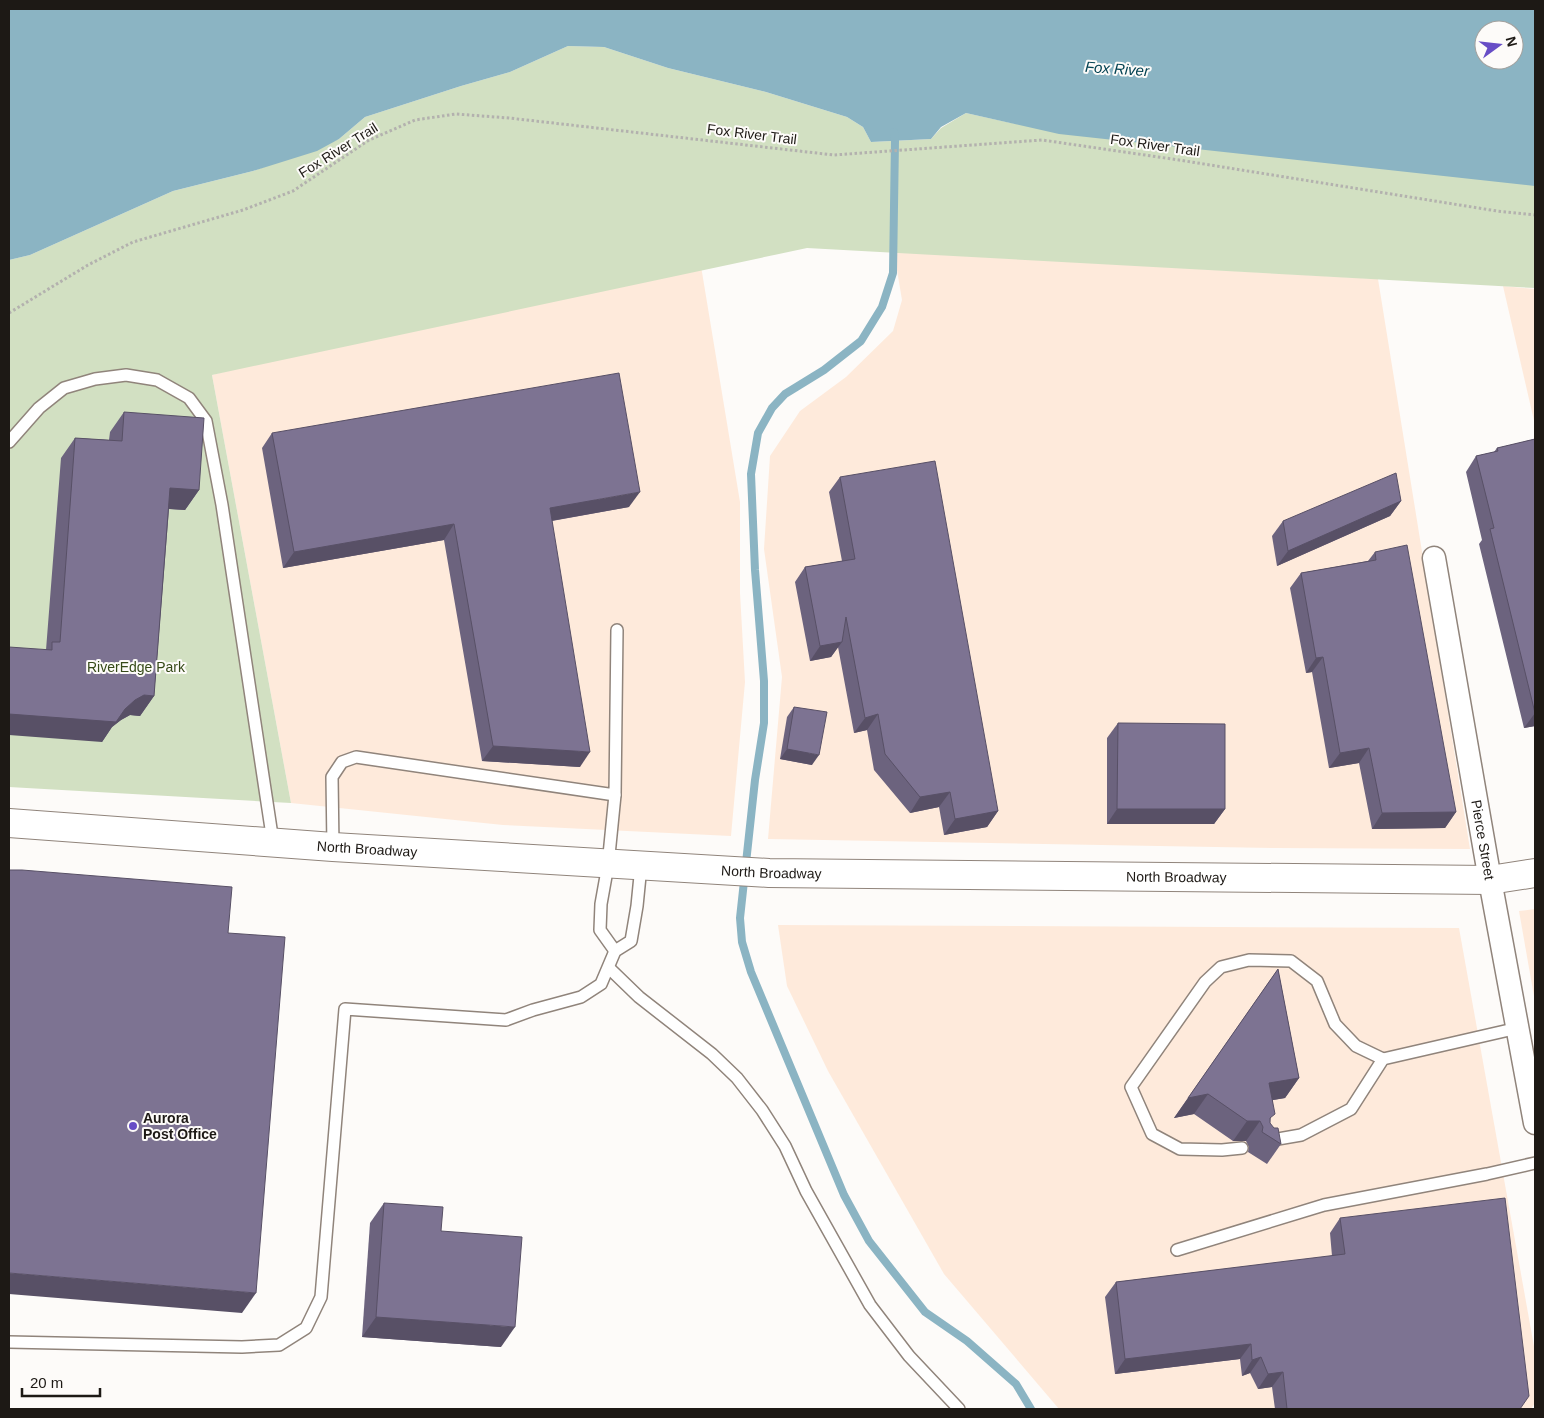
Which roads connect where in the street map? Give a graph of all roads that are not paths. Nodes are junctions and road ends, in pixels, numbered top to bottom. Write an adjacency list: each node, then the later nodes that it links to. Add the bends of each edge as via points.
1 (9, 442): 6 (lane, via 39,408 64,388 126,375 156,380 189,398 206,421 222,504)
2 (1434, 558): 11 (street, Pierce Street)
3 (617, 630): 4 (lane)
4 (614, 796): 7 (lane, via 356,757 342,762 332,777); 8 (lane)
5 (9, 823): 6 (main road, North Broadway)
6 (273, 842): 7 (main road, North Broadway)
7 (334, 847): 8 (main road, North Broadway)
8 (608, 864): 9 (main road, North Broadway); 12 (lane, via 600,930)
9 (641, 866): 11 (main road, North Broadway, via 769,873); 12 (lane, via 631,942)
10 (1535, 874): 11 (main road, North Broadway)
11 (1490, 880): 14 (street, Pierce Street)
12 (616, 951): 13 (lane)
13 (609, 968): 21 (lane, via 601,984 581,997 506,1020 345,1009 321,1296 306,1328 279,1345); 22 (lane, via 737,1078 785,1146 806,1191 870,1304 909,1356)
14 (1518, 1028): 15 (lane); 16 (street, Pierce Street)
15 (1383, 1058): 17 (lane, via 1351,1109 1301,1136); 18 (lane, via 1356,1046 1335,1024 1317,981 1291,962 1249,960 1221,967 1205,982 1131,1088 1152,1134 1180,1149)
16 (1535, 1119)
17 (1262, 1141)
18 (1242, 1148)
19 (1535, 1164): 20 (lane, via 1324,1206)
20 (1177, 1250)
21 (9, 1342)
22 (958, 1409)

